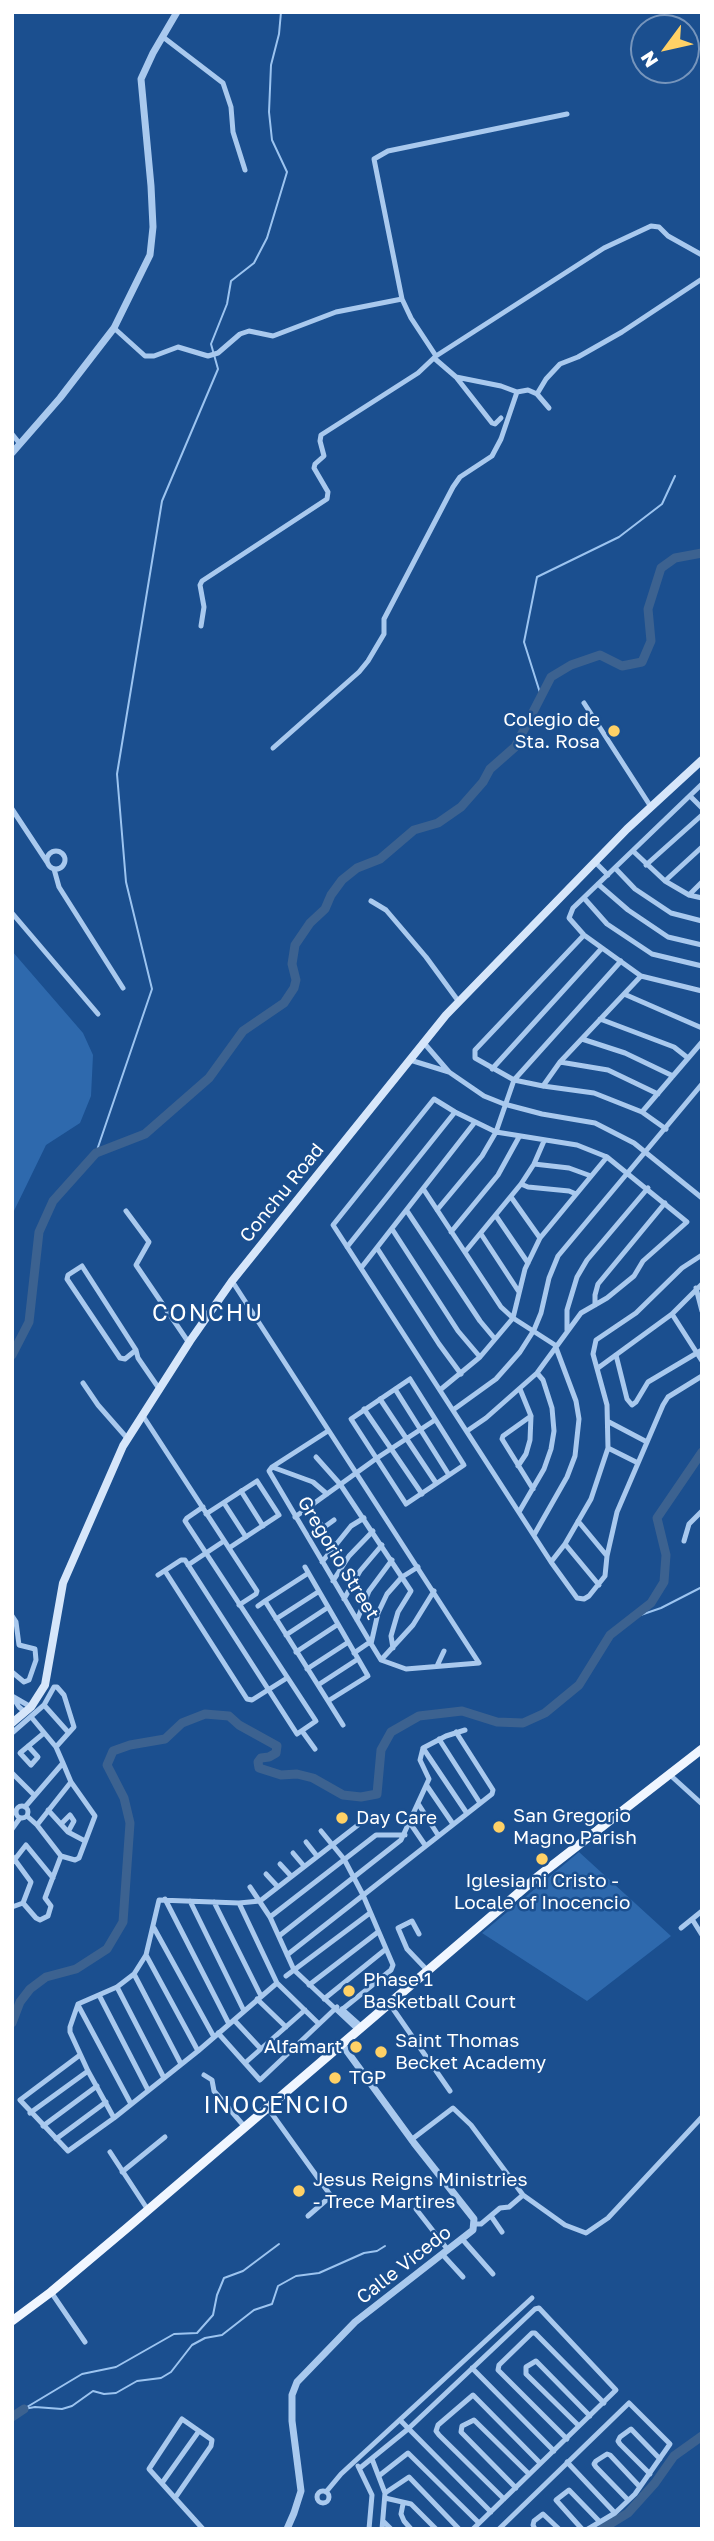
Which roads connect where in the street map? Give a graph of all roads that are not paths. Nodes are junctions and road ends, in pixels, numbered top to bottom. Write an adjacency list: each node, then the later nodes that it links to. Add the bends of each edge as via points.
1 (177, 12): 2 (street)
2 (163, 37): 4 (street, via 223,83); 8 (street, via 141,79 152,241 146,265)
3 (567, 114): 7 (street, via 388,150 374,159)
4 (245, 170)
5 (702, 255): 9 (street, via 659,226 646,228 604,248)
6 (702, 279): 12 (street, via 622,332 560,364)
7 (402, 299): 8 (street, via 336,312 273,335 249,331 208,356 178,347 145,356); 9 (street)
8 (114, 328): 16 (street)
9 (435, 357): 10 (street); 18 (street, via 418,373 321,435 324,456 314,467 328,497 202,582)
10 (456, 377): 11 (street); 14 (street, via 492,423)
11 (517, 392): 12 (street); 20 (street, via 492,456 453,487 384,619 383,637 368,661)
12 (537, 394): 13 (street)
13 (549, 408)
14 (501, 418)
15 (12, 433): 16 (street)
16 (20, 444): 17 (street)
17 (12, 453)
18 (201, 626)
19 (584, 703): 24 (street)
20 (272, 748)
21 (702, 760): 24 (main road, Conchu Road)
22 (702, 784): 23 (street)
23 (690, 796): 26 (street); 29 (street)
24 (651, 807): 31 (main road, Conchu Road)
25 (12, 808): 30 (street)
26 (702, 808)
27 (702, 815): 32 (street)
28 (702, 847): 36 (street)
29 (633, 851): 32 (street); 33 (street)
30 (47, 862): 34 (street); 34 (street, via 53,851 63,854 64,864)
31 (595, 862): 35 (street); 54 (main road, Conchu Road)
32 (646, 865): 36 (street)
33 (615, 868): 35 (street); 44 (street, via 635,889 671,913)
34 (54, 869): 51 (street, via 59,887)
35 (608, 875): 38 (street)
36 (665, 881): 39 (street)
37 (702, 882): 39 (street)
38 (598, 884): 40 (street); 46 (street, via 668,937)
39 (689, 895): 41 (street)
40 (584, 898): 45 (street, via 569,918); 49 (street, via 607,924 652,954)
41 (702, 898)
42 (371, 901): 54 (street, via 386,909)
43 (12, 913): 55 (street)
44 (702, 921)
45 (584, 935): 47 (street); 64 (street, via 475,1050 475,1058)
46 (702, 945)
47 (602, 948): 48 (street); 64 (street)
48 (621, 961): 50 (street); 67 (street)
49 (702, 966)
50 (641, 975): 52 (street); 53 (street)
51 (123, 988)
52 (702, 991)
53 (624, 994): 56 (street); 57 (street)
54 (459, 1002): 60 (main road, Conchu Road)
55 (98, 1014)
56 (600, 1019): 58 (street); 61 (street, via 674,1047)
57 (702, 1028)
58 (582, 1039): 63 (street); 66 (street)
59 (702, 1042): 61 (street)
60 (424, 1043): 62 (main road, Conchu Road); 65 (street)
61 (688, 1058): 66 (street)
62 (410, 1060): 65 (street); 105 (main road, Conchu Road)
63 (560, 1062): 69 (street); 70 (street, via 608,1070)
64 (492, 1069): 67 (street)
65 (449, 1072): 71 (street)
66 (673, 1076): 70 (street)
67 (514, 1080): 69 (street); 71 (street)
68 (702, 1084): 75 (street)
69 (543, 1087): 73 (street, via 594,1093)
70 (657, 1094): 73 (street)
71 (504, 1104): 76 (street); 79 (street, via 595,1123)
72 (455, 1112): 74 (street); 99 (street); 99 (street, via 434,1099 392,1151 333,1225)
73 (642, 1112): 75 (street)
74 (475, 1122): 76 (street); 86 (street)
75 (666, 1129): 79 (street)
76 (496, 1132): 77 (street); 92 (street)
77 (519, 1137): 78 (street); 96 (street, via 498,1175)
78 (544, 1141): 80 (street, via 577,1145); 81 (street)
79 (647, 1152): 82 (street); 89 (street)
80 (607, 1157): 82 (street); 83 (street)
81 (534, 1164): 83 (street); 84 (street)
82 (628, 1172): 85 (street); 112 (street, via 558,1256)
83 (591, 1176): 87 (street)
84 (522, 1184): 87 (street); 88 (street)
85 (648, 1188): 90 (street); 113 (street, via 577,1277 566,1310)
86 (424, 1190): 91 (street); 92 (street)
87 (576, 1194): 98 (street)
88 (511, 1197): 94 (street); 98 (street)
89 (702, 1198)
90 (665, 1203): 108 (street, via 598,1284); 108 (street, via 686,1219 686,1225 643,1261 634,1276)
91 (407, 1210): 95 (street); 114 (street)
92 (437, 1210): 96 (street)
93 (126, 1211): 115 (street, via 149,1242 136,1265)
94 (496, 1216): 97 (street); 103 (street)
95 (392, 1229): 100 (street); 120 (street)
96 (451, 1231): 101 (street)
97 (481, 1234): 101 (street); 107 (street)
98 (540, 1238): 103 (street)
99 (347, 1247): 104 (street)
100 (377, 1248): 104 (street); 124 (street)
101 (465, 1252): 111 (street)
102 (702, 1255): 122 (street, via 636,1313 596,1340 593,1354)
103 (528, 1263): 107 (street)
104 (361, 1268): 130 (street)
105 (232, 1281): 115 (main road, Conchu Road); 139 (street)
106 (699, 1286): 109 (street); 110 (street)
107 (520, 1293): 111 (street)
108 (595, 1305): 113 (street)
109 (702, 1311)
110 (672, 1314): 118 (street); 119 (street)
111 (513, 1318): 112 (street); 114 (street)
112 (534, 1330): 116 (street); 133 (street, via 496,1379)
113 (567, 1330): 116 (street)
114 (495, 1339): 120 (street)
115 (189, 1343): 129 (main road, Conchu Road)
116 (555, 1345): 123 (street); 172 (street, via 576,1401 578,1434 567,1477)
117 (136, 1350): 117 (street, via 82,1266 68,1275 120,1358); 129 (street)
118 (699, 1352): 119 (street, via 648,1382 632,1405); 121 (street)
119 (616, 1355): 122 (street)
120 (480, 1357): 124 (street)
121 (702, 1361)
122 (598, 1368): 137 (street)
123 (537, 1373): 128 (street); 155 (street, via 552,1408 554,1431 544,1469)
124 (461, 1374): 130 (street)
125 (702, 1376): 143 (street, via 668,1397)
126 (83, 1383): 141 (street)
127 (395, 1389): 131 (street); 136 (street, via 410,1380); 138 (street)
128 (520, 1389): 135 (street); 140 (street)
129 (160, 1390): 134 (main road, Conchu Road)
130 (440, 1390): 133 (street)
131 (380, 1399): 132 (street); 142 (street)
132 (364, 1409): 145 (street); 147 (street, via 351,1419)
133 (453, 1410): 140 (street)
134 (143, 1416): 141 (main road, Conchu Road); 161 (street)
135 (531, 1416): 149 (street, via 530,1440); 149 (street, via 503,1436)
136 (435, 1420): 138 (street); 152 (street, via 464,1465)
137 (609, 1422): 143 (street); 144 (street)
138 (420, 1430): 142 (street); 152 (street)
139 (328, 1431): 150 (street); 151 (street)
140 (467, 1431): 163 (street)
141 (127, 1438): 221 (main road, Conchu Road, via 63,1583 49,1674)
142 (408, 1439): 145 (street); 153 (street)
143 (647, 1442): 148 (street)
144 (608, 1448): 148 (street); 168 (street, via 597,1486)
145 (392, 1449): 147 (street); 158 (street)
146 (316, 1457): 154 (street)
147 (377, 1458): 151 (street); 158 (street, via 406,1504)
148 (638, 1463): 181 (street, via 617,1513)
149 (518, 1466): 155 (street)
150 (271, 1469): 157 (street, via 313,1482); 165 (street, Gregorio Street)
151 (356, 1473): 154 (street); 187 (street)
152 (449, 1475): 153 (street)
153 (436, 1483): 158 (street)
154 (340, 1484): 157 (street); 166 (street)
155 (533, 1489): 163 (street)
156 (241, 1491): 159 (street); 169 (street); 169 (street, via 257,1481 279,1515)
157 (327, 1494): 160 (street)
158 (422, 1494)
159 (224, 1503): 164 (street); 173 (street)
160 (309, 1505): 165 (street); 170 (street)
161 (203, 1507): 164 (street); 180 (street, via 185,1521)
162 (702, 1511): 175 (street, via 688,1524)
163 (519, 1512): 172 (street)
164 (206, 1514): 174 (street)
165 (295, 1517): 183 (street, Gregorio Street)
166 (363, 1518): 171 (street); 178 (street)
167 (334, 1520): 170 (street)
168 (578, 1521): 176 (street); 181 (street)
169 (263, 1526): 173 (street)
170 (323, 1528): 178 (street)
171 (373, 1531): 177 (street); 192 (street)
172 (534, 1535): 184 (street)
173 (246, 1537): 179 (street)
174 (224, 1541): 179 (street); 180 (street)
175 (684, 1541)
176 (565, 1544): 184 (street); 193 (street)
177 (382, 1545): 182 (street); 196 (street)
178 (334, 1546): 183 (street)
179 (229, 1548): 198 (street, via 257,1591)
180 (206, 1553): 185 (street); 198 (street)
181 (607, 1556): 193 (street)
182 (392, 1560): 191 (street); 203 (street, via 369,1591)
183 (322, 1562): 192 (street, Gregorio Street)
184 (551, 1562): 193 (street, via 577,1598 584,1599)
185 (188, 1565): 188 (street, via 181,1560); 218 (street)
186 (305, 1567): 189 (street)
187 (418, 1567): 191 (street); 194 (street)
188 (165, 1571): 190 (street); 218 (street, via 247,1699)
189 (307, 1574): 195 (street); 197 (street)
190 (158, 1575)
191 (402, 1577): 207 (street, via 378,1613); 208 (street, via 411,1591 398,1612 391,1636)
192 (333, 1581): 196 (street, Gregorio Street)
193 (599, 1585)
194 (434, 1591): 208 (street); 213 (street, via 479,1663)
195 (318, 1592): 200 (street); 202 (street)
196 (344, 1599): 203 (street, Gregorio Street)
197 (265, 1601): 199 (street); 202 (street)
198 (239, 1605): 216 (street)
199 (258, 1606)
200 (327, 1608): 204 (street); 205 (street)
201 (12, 1616): 215 (street, via 19,1645 35,1649 36,1660 29,1680 24,1682)
202 (276, 1619): 205 (street)
203 (356, 1621): 207 (street, Gregorio Street)
204 (337, 1625): 206 (street); 210 (street)
205 (286, 1635): 210 (street)
206 (347, 1643): 211 (street); 214 (street)
207 (371, 1643): 211 (street); 212 (street, Gregorio Street)
208 (393, 1648): 212 (street)
209 (444, 1651): 213 (street)
210 (296, 1652): 214 (street)
211 (356, 1656): 217 (street); 219 (street, via 368,1676)
212 (382, 1660): 213 (street, via 407,1669)
213 (437, 1666)
214 (307, 1669): 217 (street)
215 (12, 1672)
216 (287, 1678): 218 (street); 225 (street, via 316,1721)
217 (318, 1685): 219 (street)
218 (269, 1690): 225 (street, via 297,1734)
219 (328, 1701): 223 (street)
220 (44, 1705): 221 (street); 227 (street); 227 (street, via 57,1687 70,1709 74,1727)
221 (29, 1712): 222 (main road, Conchu Road); 226 (street); 229 (street)
222 (12, 1723)
223 (343, 1724)
224 (465, 1730): 228 (street)
225 (302, 1731): 234 (street)
226 (44, 1732): 231 (street); 232 (street)
227 (68, 1732): 232 (street)
228 (456, 1732): 230 (street); 242 (street, via 493,1790)
229 (12, 1733)
230 (439, 1739): 233 (street); 242 (street)
231 (28, 1746)
232 (56, 1747): 236 (street)
233 (423, 1748): 240 (street, via 419,1756 429,1777); 248 (street)
234 (314, 1749)
235 (702, 1749): 238 (main road)
236 (63, 1763): 239 (street); 241 (street)
237 (12, 1773): 241 (street)
238 (669, 1774): 243 (street); 302 (main road)
239 (71, 1782): 247 (street); 263 (street, via 94,1816)
240 (427, 1786): 244 (street); 253 (street)
241 (34, 1795): 246 (street)
242 (480, 1803): 248 (street)
243 (702, 1804)
244 (419, 1805): 251 (street); 262 (street)
245 (15, 1806): 246 (street); 250 (street)
246 (25, 1807): 249 (street)
247 (48, 1810): 252 (street); 254 (street)
248 (466, 1812): 253 (street)
249 (27, 1816): 250 (street); 254 (street)
250 (20, 1818): 257 (street)
251 (410, 1823): 261 (street); 266 (street)
252 (61, 1824): 259 (street); 259 (street, via 70,1815 74,1819)
253 (453, 1824): 262 (street)
254 (37, 1825): 268 (street)
255 (341, 1825): 260 (street)
256 (358, 1825): 260 (street)
257 (12, 1829)
258 (321, 1831): 265 (street)
259 (68, 1832): 263 (street)
260 (347, 1833): 265 (street)
261 (405, 1835): 271 (street, via 376,1835); 276 (street)
262 (438, 1835): 266 (street)
263 (85, 1841): 268 (street, via 77,1859)
264 (306, 1842): 269 (street)
265 (332, 1844): 269 (street); 271 (street)
266 (425, 1845): 280 (street)
267 (293, 1853): 273 (street)
268 (61, 1856): 277 (street)
269 (317, 1856): 273 (street)
270 (13, 1859): 277 (street, via 28,1845); 285 (street, via 30,1882)
271 (344, 1859): 276 (street); 290 (street)
272 (280, 1864): 275 (street)
273 (304, 1867): 275 (street)
274 (267, 1874): 279 (street)
275 (291, 1876): 279 (street)
276 (354, 1877): 280 (street); 297 (street)
277 (53, 1878): 285 (street, via 45,1898 51,1906 46,1919 36,1918)
278 (250, 1887): 283 (street)
279 (278, 1887): 283 (street)
280 (363, 1895): 289 (street); 300 (street)
281 (165, 1899): 282 (street); 292 (street, via 159,1900); 316 (street)
282 (190, 1901): 284 (street); 315 (street)
283 (260, 1901): 286 (street); 290 (street)
284 (214, 1902): 286 (street); 309 (street)
285 (23, 1903): 287 (street)
286 (239, 1903): 305 (street)
287 (12, 1907)
288 (702, 1911): 291 (street)
289 (370, 1913): 294 (street); 301 (street)
290 (270, 1917): 297 (street)
291 (692, 1919): 293 (street); 296 (street)
292 (154, 1928): 299 (street); 320 (street)
293 (681, 1928)
294 (378, 1932): 298 (street); 306 (street)
295 (419, 1934): 302 (street, via 412,1921 398,1929 407,1949)
296 (702, 1935)
297 (278, 1936): 300 (street)
298 (386, 1950): 310 (street); 313 (street, via 393,1968)
299 (146, 1955): 303 (street); 323 (street)
300 (287, 1955): 301 (street)
301 (294, 1970): 304 (street); 306 (street)
302 (427, 1970): 311 (main road)
303 (134, 1974): 307 (street); 326 (street)
304 (286, 1976)
305 (277, 1983): 309 (street); 314 (street)
306 (309, 1985): 310 (street)
307 (117, 1987): 308 (street); 329 (street)
308 (99, 1995): 312 (street); 331 (street)
309 (259, 1998): 315 (street); 318 (street)
310 (324, 1999): 313 (street)
311 (389, 2003): 319 (main road); 332 (street)
312 (78, 2004): 324 (street, via 70,2032); 334 (street)
313 (337, 2008): 317 (street); 319 (street)
314 (305, 2010): 317 (street); 318 (street)
315 (244, 2011): 316 (street)
316 (231, 2022): 320 (street); 322 (street)
317 (319, 2024): 325 (street, via 260,2080)
318 (286, 2027): 322 (street)
319 (359, 2028): 321 (main road)
320 (216, 2035): 323 (street); 325 (street)
321 (341, 2043): 335 (main road); 343 (street, Calle Vicedo)
322 (261, 2049): 325 (street)
323 (198, 2051): 326 (street)
324 (80, 2055): 327 (street); 336 (street, via 21,2099)
325 (245, 2063)
326 (181, 2064): 329 (street)
327 (88, 2071): 330 (street); 336 (street)
328 (204, 2075): 340 (street)
329 (164, 2078): 331 (street)
330 (97, 2086): 333 (street); 339 (street)
331 (148, 2090): 334 (street)
332 (450, 2091)
333 (106, 2102): 338 (street); 342 (street)
334 (131, 2104): 338 (street)
335 (267, 2107): 340 (main road); 349 (street, via 331,2196)
336 (30, 2113): 339 (street)
337 (702, 2117): 346 (street, via 608,2218 586,2233 565,2225)
338 (114, 2118): 342 (street, via 70,2151)
339 (43, 2126): 342 (street)
340 (244, 2126): 348 (main road)
341 (165, 2137): 345 (street)
342 (56, 2139)
343 (411, 2140): 346 (street, via 453,2108); 351 (street, Calle Vicedo)
344 (110, 2152): 345 (street)
345 (122, 2172): 348 (street)
346 (523, 2195): 350 (street)
347 (416, 2209): 354 (street)
348 (148, 2210): 357 (main road)
349 (308, 2216)
350 (491, 2216): 351 (street); 352 (street)
351 (474, 2224): 353 (street, Calle Vicedo)
352 (502, 2232)
353 (463, 2240): 354 (street, Calle Vicedo); 355 (street)
354 (445, 2252): 356 (street); 382 (street, Calle Vicedo, via 355,2322 297,2382 292,2421)
355 (493, 2274)
356 (463, 2277)
357 (51, 2292): 359 (main road); 360 (street)
358 (532, 2298): 364 (street)
359 (12, 2320)
360 (85, 2342)
361 (472, 2368): 362 (street, via 539,2308 616,2390); 366 (street); 369 (street)
362 (604, 2403): 363 (street); 368 (street, via 536,2333 499,2365 498,2370)
363 (590, 2416): 365 (street); 365 (street, via 536,2361 526,2367 526,2374)
364 (400, 2420): 366 (street); 372 (street)
365 (579, 2426): 368 (street)
366 (408, 2428): 370 (street); 390 (street)
367 (199, 2431): 379 (street); 379 (street, via 182,2419 149,2469); 386 (street, via 212,2440 211,2446)
368 (567, 2439): 369 (street)
369 (554, 2451): 374 (street)
370 (372, 2459): 375 (street); 378 (street)
371 (660, 2459): 373 (street, via 670,2444 629,2403); 377 (street); 377 (street, via 631,2429 620,2437 620,2444)
372 (355, 2462): 375 (street); 383 (street)
373 (567, 2462): 391 (street); 395 (street)
374 (540, 2463): 376 (street); 387 (street, via 473,2395 438,2425 439,2435)
375 (360, 2468): 398 (street, via 372,2495)
376 (529, 2474): 381 (street); 381 (street, via 474,2420 462,2426 461,2432)
377 (650, 2474): 380 (street)
378 (380, 2475): 385 (street); 394 (street, via 408,2453)
379 (162, 2483): 386 (street)
380 (640, 2487): 388 (street); 388 (street, via 610,2455 596,2461 596,2468)
381 (516, 2488): 387 (street)
382 (301, 2491): 384 (street); 397 (street, Calle Vicedo)
383 (326, 2492): 384 (street); 384 (street, via 329,2498 325,2502 319,2501)
384 (317, 2494)
385 (385, 2495): 389 (street); 392 (street); 403 (street, via 408,2477)
386 (175, 2498): 396 (street)
387 (504, 2499): 390 (street)
388 (628, 2500): 391 (street)
389 (403, 2504): 401 (street, via 401,2514); 402 (street, via 411,2504)
390 (491, 2512): 394 (street)
391 (615, 2513): 393 (street)
392 (383, 2521): 399 (street); 400 (street)
393 (600, 2521): 407 (street, via 569,2490 556,2500); 408 (street)
394 (479, 2523): 404 (street)
395 (504, 2527)
396 (203, 2529)
397 (287, 2529)
398 (369, 2529)
399 (383, 2529)
400 (391, 2529)
401 (411, 2529)
402 (436, 2529)
403 (458, 2529)
404 (473, 2529)
405 (535, 2529): 406 (street, via 534,2521 543,2514)
406 (559, 2529)
407 (582, 2529)
408 (588, 2529)

